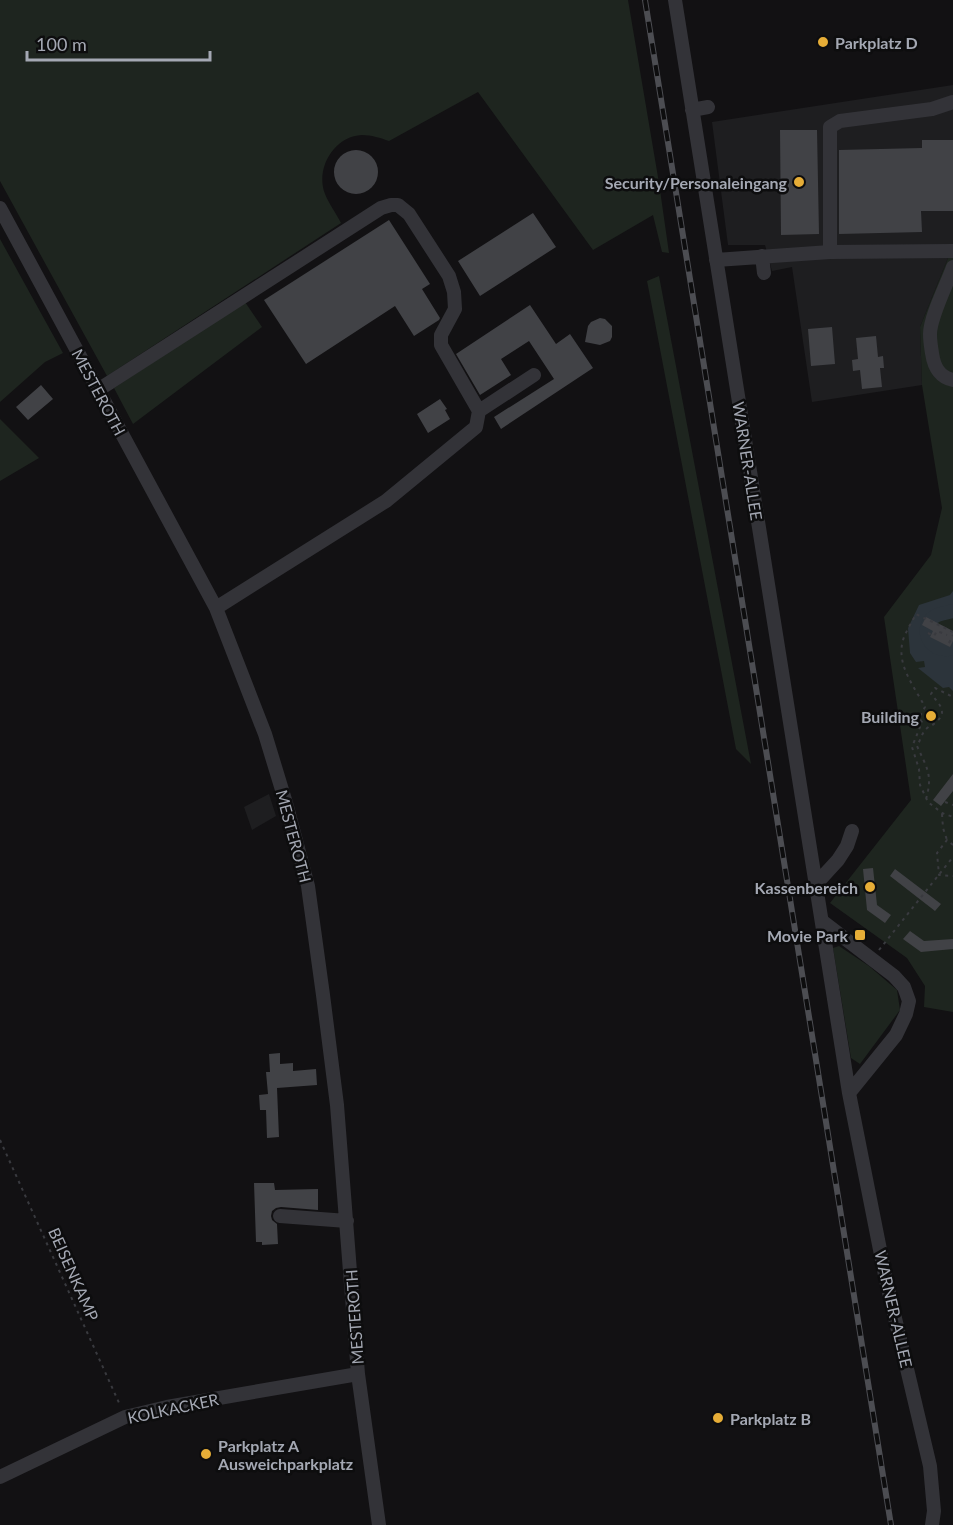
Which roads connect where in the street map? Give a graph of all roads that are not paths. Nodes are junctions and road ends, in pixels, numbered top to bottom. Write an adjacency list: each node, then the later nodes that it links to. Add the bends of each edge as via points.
1 (675, 0): 4 (street, WARNER-ALLEE)
2 (953, 102): 7 (street, via 932,109 840,121 830,127)
3 (708, 107): 4 (street)
4 (692, 110): 9 (street, WARNER-ALLEE)
5 (0, 208): 14 (street, MESTEROTH)
6 (953, 251): 7 (street)
7 (830, 252): 8 (street)
8 (762, 256): 9 (street); 11 (street)
9 (716, 260): 18 (street, WARNER-ALLEE)
10 (953, 267): 13 (street, via 930,334 933,363 939,373)
11 (764, 273)
12 (534, 375): 15 (street)
13 (953, 380)
14 (98, 390): 15 (street, via 381,208 398,205 409,214 449,276 455,309 441,335 441,345); 16 (street, MESTEROTH)
15 (479, 411): 16 (street, via 476,427 386,501)
16 (216, 608): 22 (street, MESTEROTH, via 271,751 308,886 337,1105)
17 (852, 831): 18 (street, via 843,853)
18 (816, 884): 19 (street, WARNER-ALLEE)
19 (822, 921): 20 (street, WARNER-ALLEE); 20 (street, via 894,976 909,1001 896,1035)
20 (849, 1093): 26 (street, WARNER-ALLEE, via 886,1280 930,1466)
21 (280, 1216): 22 (street)
22 (347, 1221): 23 (street, MESTEROTH)
23 (358, 1374): 24 (street, KOLKACKER, via 125,1417); 25 (street, MESTEROTH)
24 (0, 1477)
25 (379, 1525)
26 (932, 1525)

